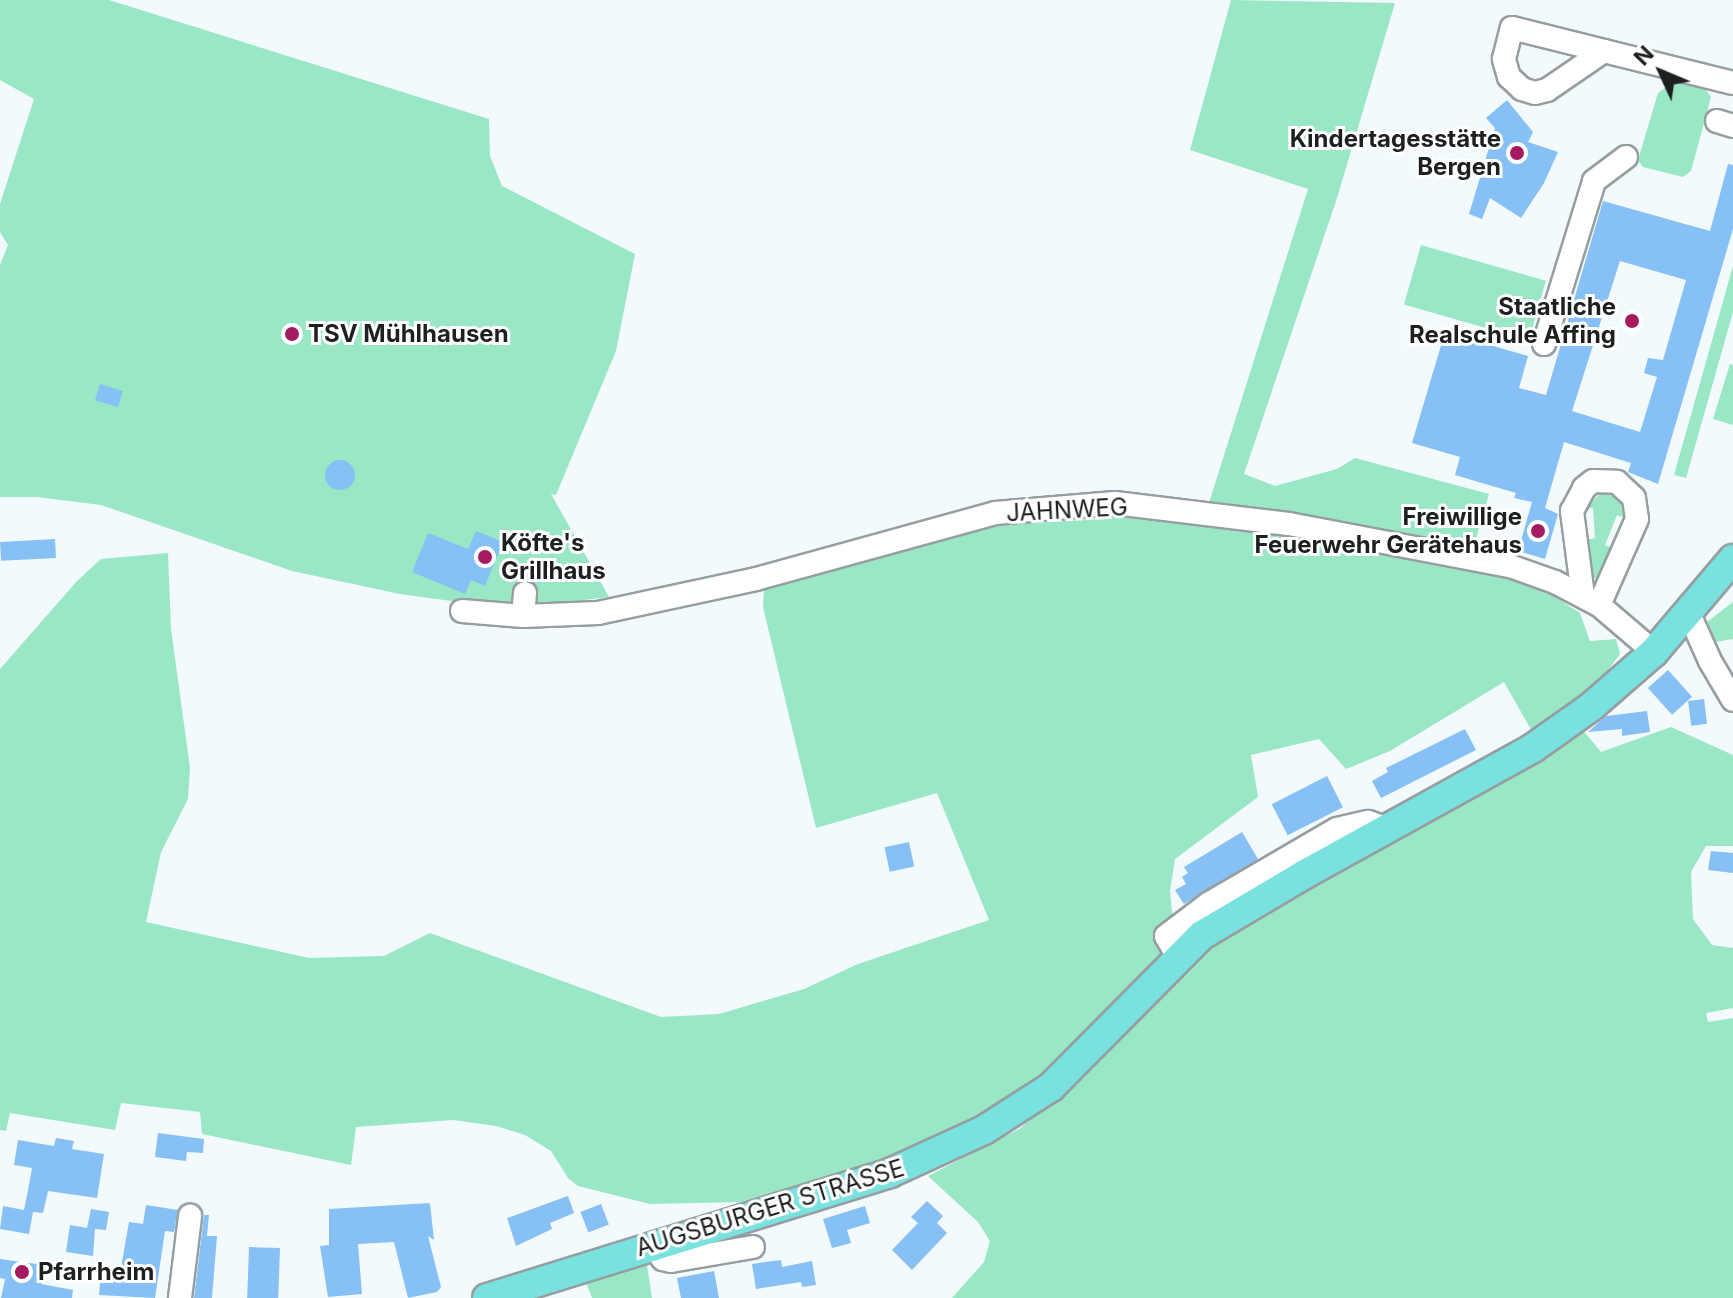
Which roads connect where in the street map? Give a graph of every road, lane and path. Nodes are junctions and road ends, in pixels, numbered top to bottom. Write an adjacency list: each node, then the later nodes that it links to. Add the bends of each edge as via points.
1 (1604, 51): 1 (street, via 1512,28 1504,59 1509,77 1535,93); 2 (street)
2 (1733, 83)
3 (1626, 157): 4 (street, via 1594,181)
4 (1544, 344)
5 (1730, 569): 9 (main road, AUGSBURGER STRASSE)
6 (525, 593): 10 (street)
7 (1591, 601): 7 (street, via 1565,536 1584,488 1593,481 1617,482 1634,498 1637,519); 10 (street, JAHNWEG, via 1510,566 1289,524 1115,503 995,513 756,579 598,613); 11 (street, JAHNWEG)
8 (462, 611): 10 (street, JAHNWEG)
9 (1689, 614): 11 (main road, AUGSBURGER STRASSE); 12 (street)
10 (523, 616)
11 (1654, 652): 14 (main road, AUGSBURGER STRASSE, via 1533,748 1222,922 1178,957 1061,1079 984,1130 890,1173)
12 (1733, 700)
13 (190, 1216): 16 (street)
14 (652, 1245): 15 (street, via 671,1261); 17 (main road, AUGSBURGER STRASSE)
15 (753, 1247)
16 (180, 1298)
17 (487, 1298)

